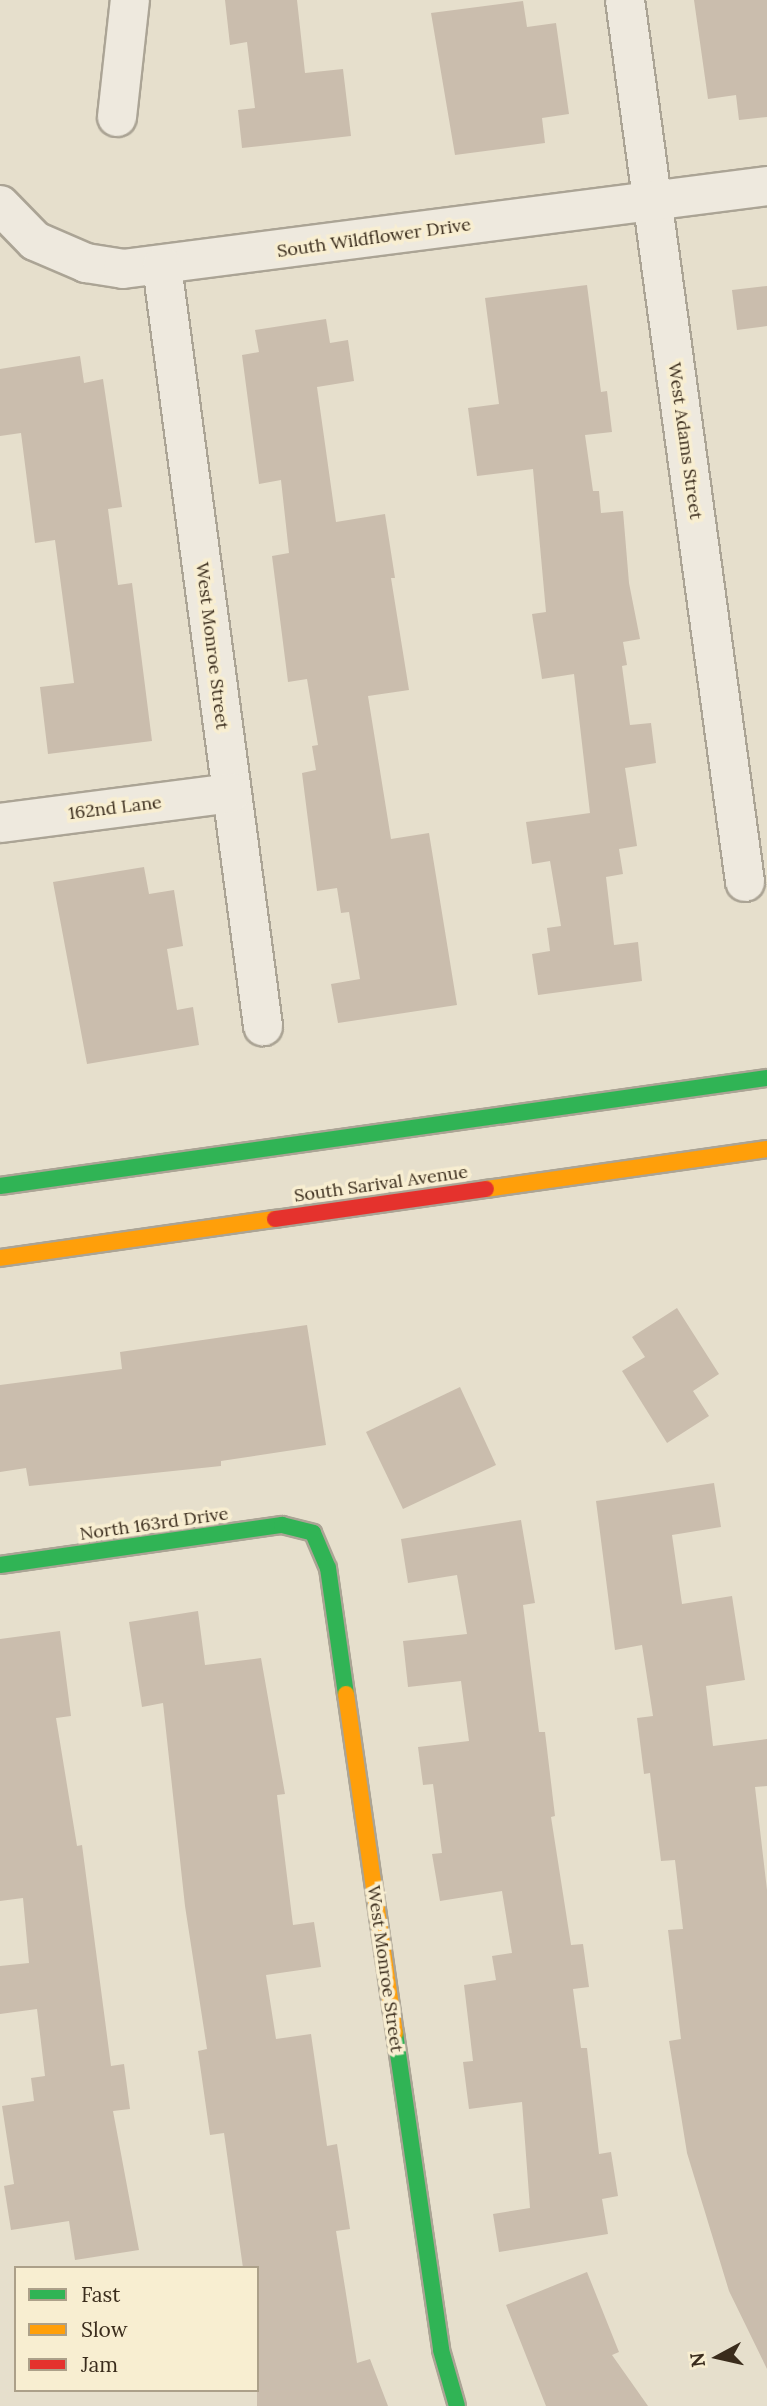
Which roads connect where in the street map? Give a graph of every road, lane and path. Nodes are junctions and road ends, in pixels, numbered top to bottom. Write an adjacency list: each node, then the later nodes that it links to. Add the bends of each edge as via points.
1 (130, 0): 3 (street)
2 (625, 0): 5 (street, West Adams Street)
3 (117, 117)
4 (767, 186): 5 (street, South Wildflower Drive)
5 (652, 201): 7 (street, South Wildflower Drive); 10 (street, West Adams Street)
6 (0, 205): 7 (street, South Wildflower Drive, via 35,241 86,263 123,269)
7 (162, 267): 8 (street, West Monroe Street)
8 (231, 793): 9 (street, 162nd Lane); 11 (street, West Monroe Street)
9 (0, 822)
10 (745, 882)
11 (263, 1026)
12 (767, 1078): 14 (main road)
13 (767, 1149): 15 (main road, South Sarival Avenue)
14 (0, 1185)
15 (0, 1258)
16 (313, 1533): 17 (main road, North 163rd Drive, via 282,1525); 18 (main road, West Monroe Street, via 328,1568 441,2350)
17 (0, 1565)
18 (457, 2406)

